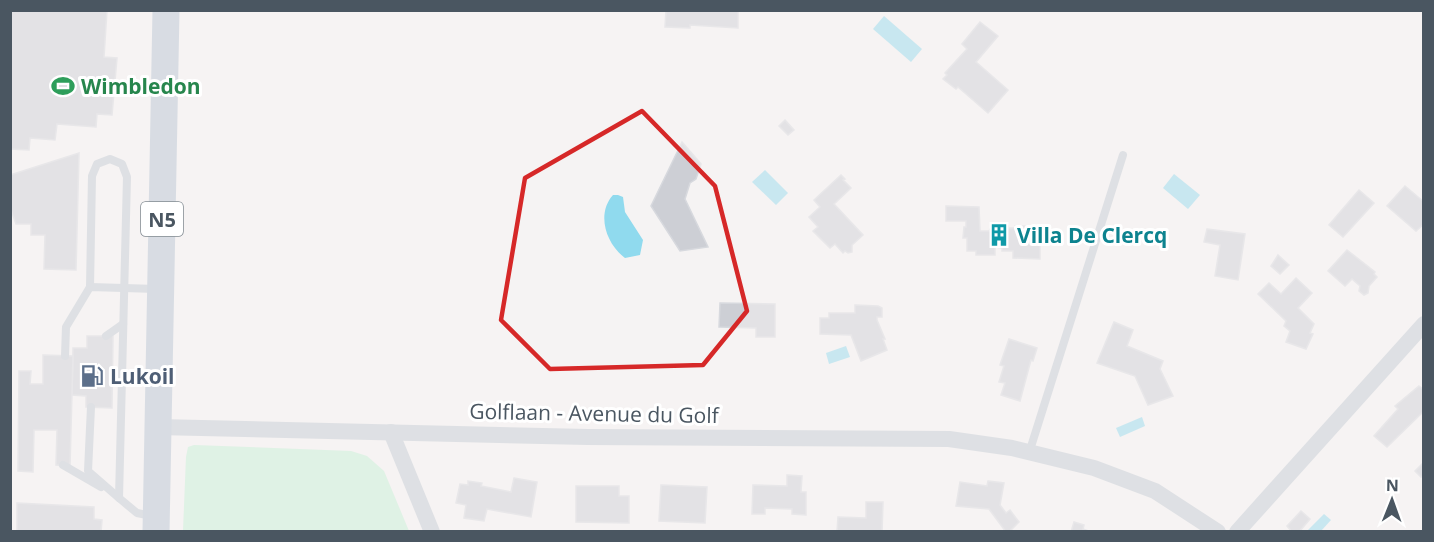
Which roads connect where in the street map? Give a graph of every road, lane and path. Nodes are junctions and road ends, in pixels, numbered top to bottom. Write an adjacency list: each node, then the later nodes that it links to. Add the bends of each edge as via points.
1 (166, 10): 5 (main road, N5)
2 (1124, 155): 13 (lane)
3 (90, 287): 4 (lane); 4 (lane, via 92,176 97,164 110,159 122,164 127,177); 9 (lane, via 66,327)
4 (124, 288): 5 (lane); 6 (lane)
5 (160, 289): 11 (main road, N5)
6 (123, 324): 8 (lane); 15 (lane)
7 (1424, 324): 19 (street)
8 (106, 336)
9 (65, 356)
10 (91, 407): 15 (lane, via 88,471)
11 (158, 428): 12 (street, Golflaan - Avenue du Golf); 16 (main road, N5)
12 (391, 432): 13 (street, Golflaan - Avenue du Golf, via 949,439); 17 (street)
13 (1029, 453): 18 (street, Golflaan - Avenue du Golf, via 1094,468 1155,491)
14 (63, 465): 15 (lane)
15 (119, 498): 16 (lane)
16 (156, 524)
17 (432, 531)
18 (1218, 531)
19 (1237, 531)

